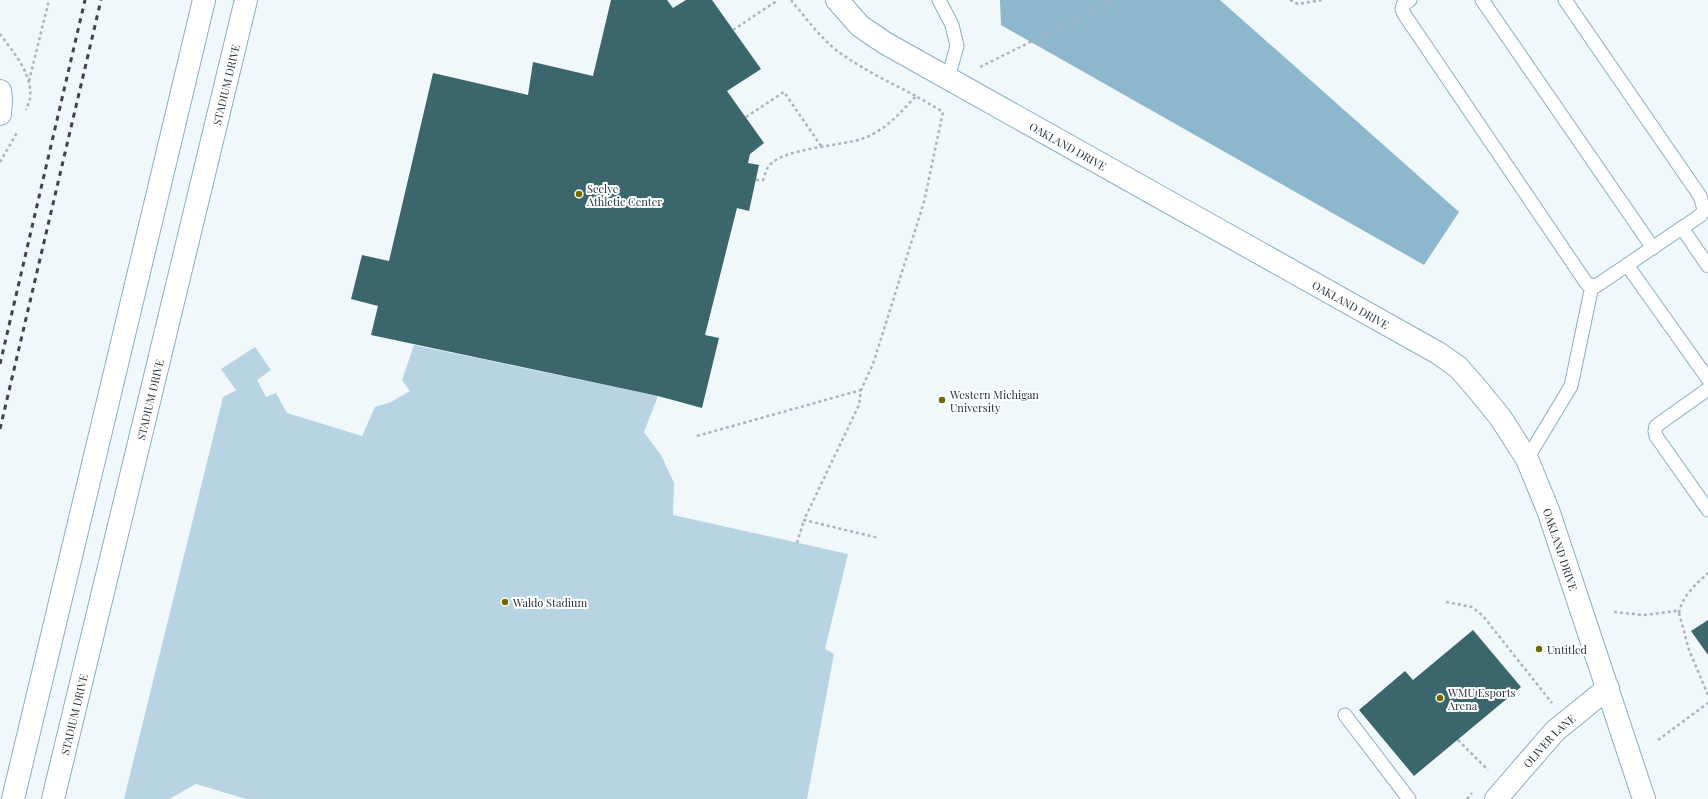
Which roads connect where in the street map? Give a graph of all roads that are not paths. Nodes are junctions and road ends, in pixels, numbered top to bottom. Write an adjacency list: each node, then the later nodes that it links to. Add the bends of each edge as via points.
1 (204, 0): 20 (main road)
2 (246, 0): 21 (main road, STADIUM DRIVE)
3 (837, 0): 8 (main road, OAKLAND DRIVE, via 860,26)
4 (939, 0): 8 (lane, via 952,25 958,46)
5 (1410, 0): 13 (lane, via 1404,4 1404,14 1587,284)
6 (1482, 0): 10 (lane)
7 (1565, 0): 9 (lane, via 1700,196 1704,209 1701,215)
8 (948, 78): 16 (main road, OAKLAND DRIVE, via 1438,353 1458,367 1478,390 1500,417)
9 (1682, 228): 10 (lane); 12 (lane)
10 (1653, 248): 11 (lane)
11 (1627, 265): 13 (lane, via 1596,286); 14 (lane)
12 (1708, 266)
13 (1592, 286): 16 (lane, via 1571,386)
14 (1708, 379)
15 (1708, 389): 17 (lane, via 1656,426 1655,431)
16 (1527, 459): 18 (main road, OAKLAND DRIVE, via 1548,510)
17 (1708, 510)
18 (1608, 688): 23 (main road, OLIVER LANE, via 1555,731); 24 (main road, OAKLAND DRIVE)
19 (1344, 715): 22 (lane)
20 (13, 799)
21 (53, 799)
22 (1409, 799)
23 (1496, 799)
24 (1644, 799)

